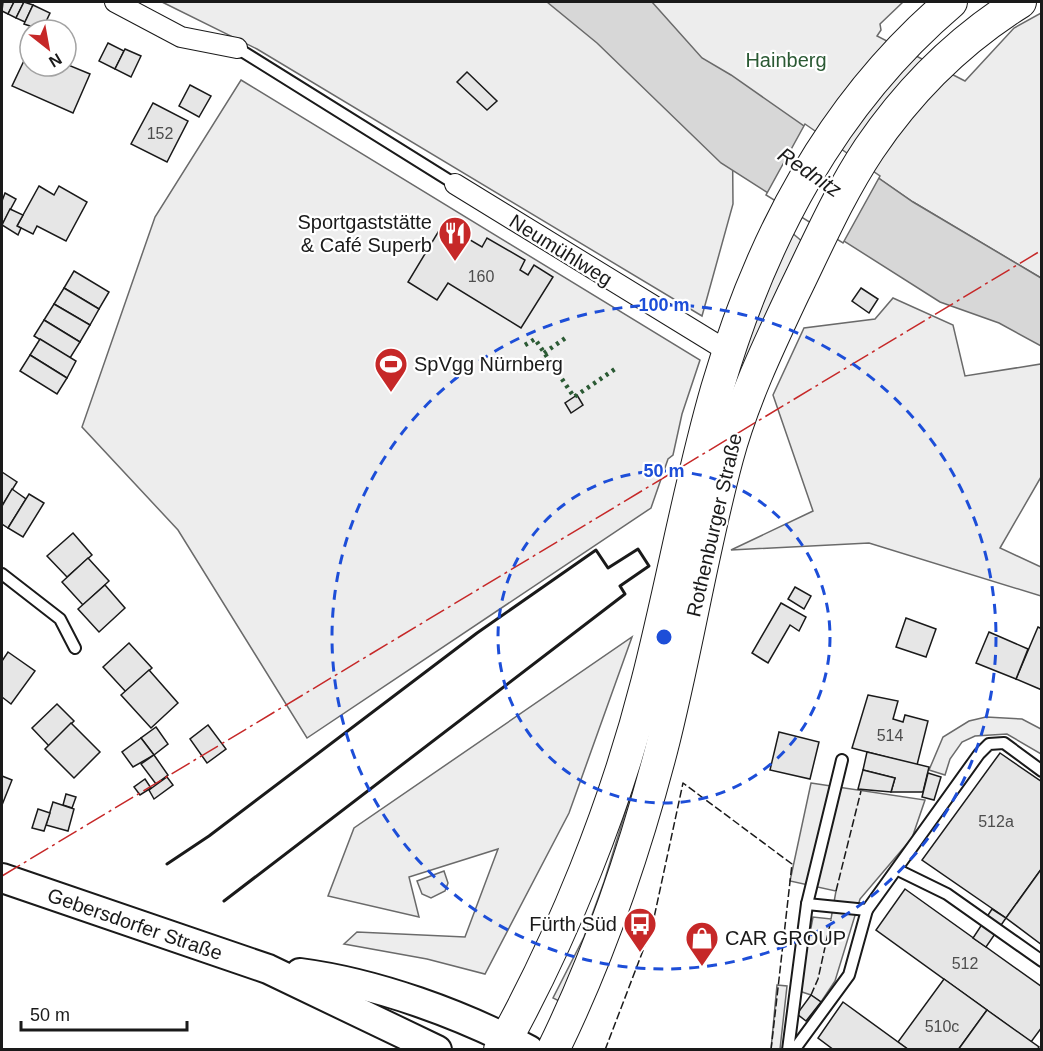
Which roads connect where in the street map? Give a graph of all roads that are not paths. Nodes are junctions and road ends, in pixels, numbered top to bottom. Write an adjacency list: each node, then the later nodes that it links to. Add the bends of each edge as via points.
1 (115, 2): 4 (street, via 181,37)
2 (951, 2): 6 (main road, Rothenburger Straße, via 917,30 861,92 824,144 771,245)
3 (1020, 2): 19 (main road, Rothenburger Straße, via 993,19 950,56 870,148 833,210 756,377 731,444 669,721 645,809 600,942)
4 (237, 48): 5 (lane)
5 (455, 184): 6 (street, Neumühlweg)
6 (729, 352): 17 (main road, Rothenburger Straße, via 702,447 646,686 580,880)
7 (2, 574): 8 (lane, via 60,619)
8 (75, 648)
9 (842, 760): 13 (lane)
10 (1041, 771): 11 (lane, via 1004,743 989,744)
11 (898, 870): 14 (lane); 15 (lane, via 947,894)
12 (2, 878): 16 (main road, Gebersdorfer Straße)
13 (807, 904): 14 (lane); 20 (lane)
14 (867, 910): 21 (lane, via 849,975)
15 (1041, 961)
16 (268, 969): 17 (main road, Gebersdorfer Straße, via 319,976 387,994 470,1021); 18 (main road, Gebersdorfer Straße)
17 (512, 1046)
18 (437, 1050)
19 (553, 1050)
20 (788, 1050)
21 (794, 1050)

